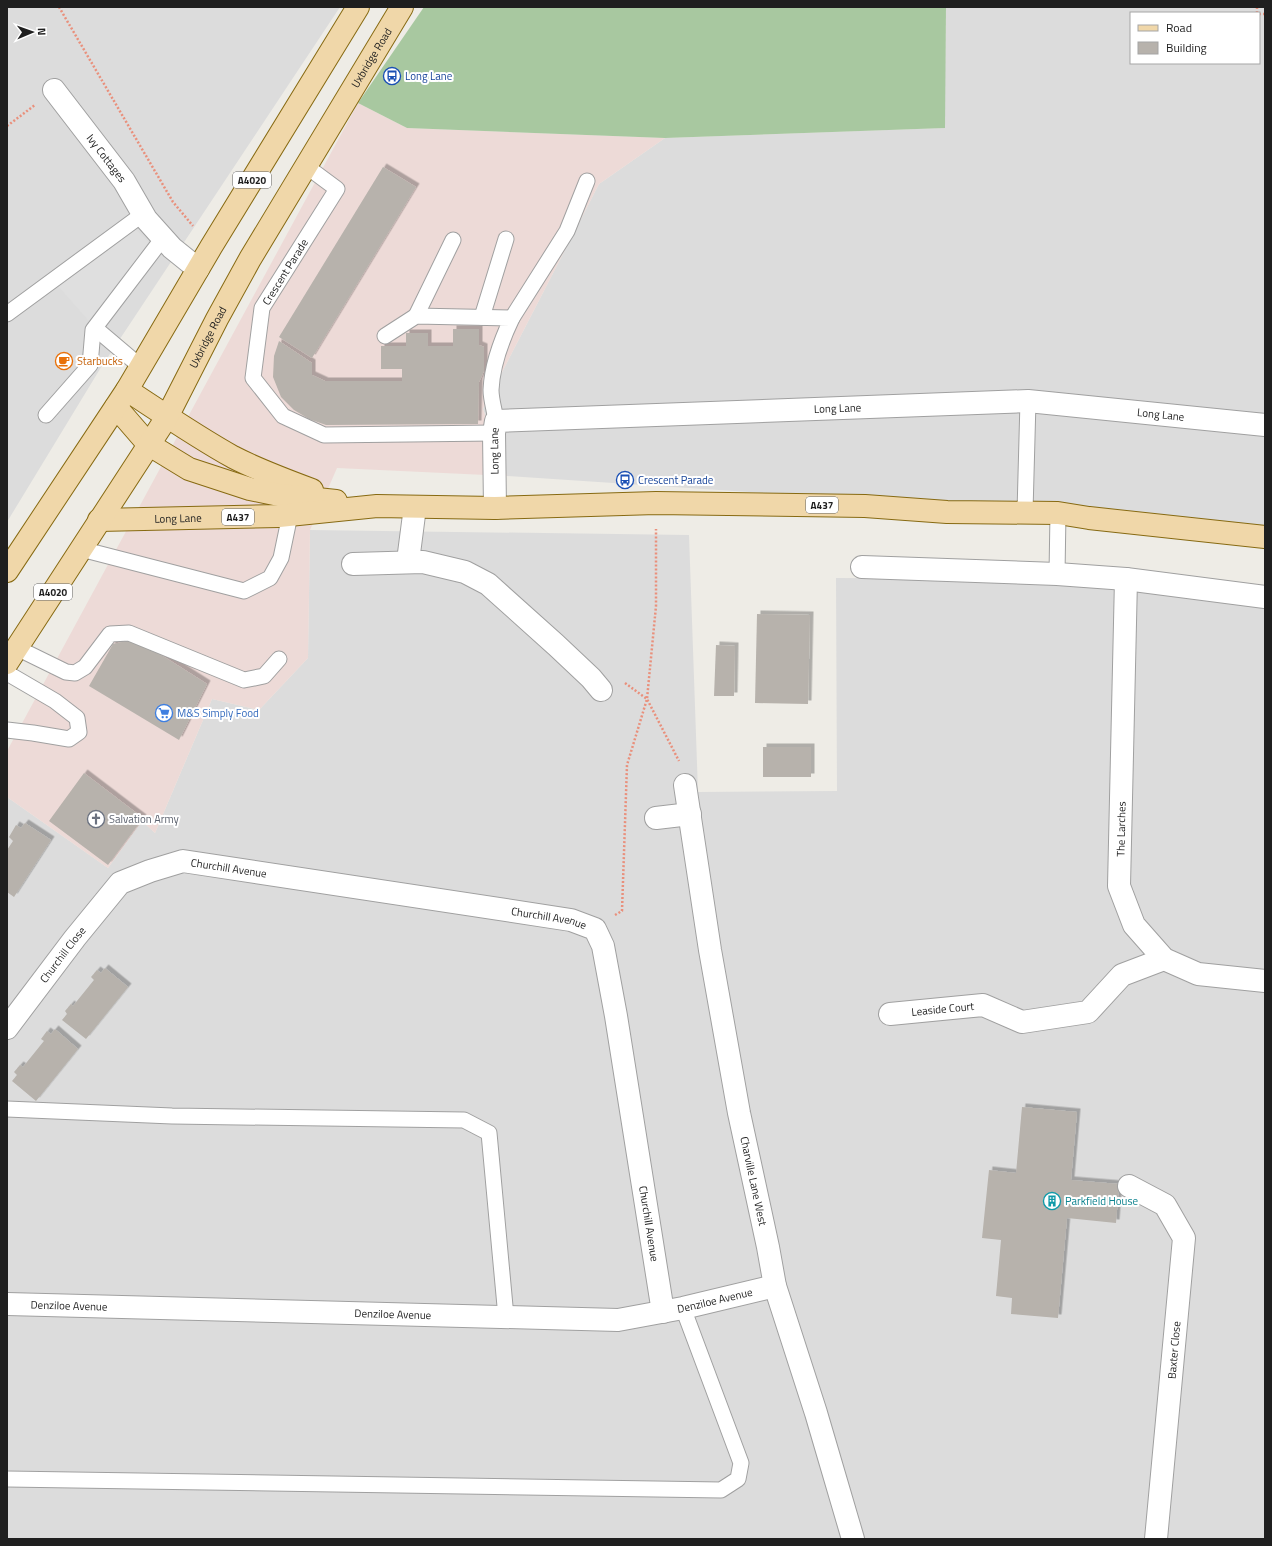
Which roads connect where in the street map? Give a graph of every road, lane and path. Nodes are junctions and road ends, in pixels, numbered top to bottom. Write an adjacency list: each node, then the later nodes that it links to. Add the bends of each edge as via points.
1 (59, 7): 12 (path, via 173,202)
2 (358, 7): 12 (main road, A4020)
3 (402, 7): 6 (main road, Uxbridge Road / A4020)
4 (54, 90): 5 (path); 8 (street, Ivy Cottages, via 124,181)
5 (7, 126)
6 (306, 166): 24 (main road, Uxbridge Road / A4020, via 250,260); 26 (lane, Crescent Parade, via 337,189 262,308 253,378 283,416 324,435)
7 (587, 181): 17 (lane, via 567,231)
8 (143, 214): 9 (street, Ivy Cottages); 14 (lane)
9 (163, 238): 13 (street, Ivy Cottages); 18 (lane)
10 (506, 239): 16 (lane)
11 (452, 240): 15 (lane)
12 (210, 247): 13 (main road, A4020)
13 (198, 269): 20 (main road, A4020)
14 (7, 314)
15 (416, 316): 16 (lane); 19 (lane)
16 (482, 317): 17 (lane)
17 (512, 318): 26 (lane, via 494,363 491,392)
18 (95, 328): 20 (lane); 23 (lane, via 90,365)
19 (385, 336)
20 (140, 367): 21 (main road, A4020)
21 (122, 399): 24 (main road, Long Lane / A437); 27 (main road, Long Lane / A437); 42 (main road, A4020)
22 (1028, 401): 25 (street, Long Lane); 26 (street, Long Lane); 33 (lane)
23 (46, 415)
24 (166, 417): 27 (main road, Uxbridge Road / A4020); 28 (main road, Long Lane / A437, via 234,457 281,479)
25 (1265, 425)
26 (495, 427): 32 (street, Long Lane)
27 (148, 444): 28 (main road, Long Lane / A437, via 189,469 250,489 279,495); 36 (main road, Uxbridge Road / A4020)
28 (345, 502): 30 (main road, Long Lane / A437)
29 (656, 503): 32 (main road, Long Lane / A437); 33 (main road, Long Lane / A437, via 865,506 947,512); 56 (path, via 656,606 647,699 627,765 622,911)
30 (377, 506): 31 (main road, Long Lane / A437); 35 (main road, Long Lane / A437)
31 (415, 507): 32 (main road, Long Lane / A437); 39 (street)
32 (495, 508)
33 (1025, 512): 34 (main road, Long Lane / A437)
34 (1058, 513): 37 (main road, Long Lane / A437); 43 (lane)
35 (290, 515): 36 (main road, Long Lane / A437); 38 (lane, via 281,558 270,578 244,591)
36 (99, 520): 38 (main road, Uxbridge Road / A4020)
37 (1265, 537)
38 (81, 549): 46 (main road, Uxbridge Road / A4020)
39 (408, 561): 40 (street); 49 (street, via 466,572 488,584)
40 (353, 564)
41 (862, 567): 43 (street)
42 (7, 571)
43 (1057, 574): 44 (street)
44 (1126, 579): 45 (street); 57 (street, The Larches, via 1119,886 1134,925)
45 (1265, 597)
46 (12, 655): 47 (lane, via 75,673 85,667 110,634 129,633 244,680 264,676)
47 (279, 659)
48 (7, 673): 51 (lane, via 55,701 77,718 79,732 69,739)
49 (602, 690)
50 (651, 707): 52 (path, via 686,773)
51 (7, 730)
52 (685, 786): 53 (street, Charville Lane West)
53 (690, 814): 54 (street); 63 (street, Charville Lane West, via 710,950 738,1106)
54 (656, 818)
55 (120, 883): 56 (street, Churchill Avenue, via 182,861 571,920); 60 (street, Churchill Close)
56 (595, 929): 65 (street, Churchill Avenue, via 603,946)
57 (1164, 959): 58 (street, The Larches, via 1198,974); 59 (street, Leaside Court, via 1122,975 1088,1012 1022,1022 983,1005)
58 (1265, 981)
59 (890, 1014)
60 (7, 1028)
61 (7, 1109): 66 (lane, via 172,1116 464,1120 489,1133)
62 (1129, 1186): 69 (street, Baxter Close, via 1165,1205 1184,1238)
63 (775, 1286): 65 (street, Denziloe Avenue); 68 (street, Charville Lane West)
64 (7, 1304): 66 (street, Denziloe Avenue)
65 (673, 1310): 66 (street, Denziloe Avenue, via 618,1320); 67 (lane, via 741,1463 738,1479 720,1490)
66 (506, 1317)
67 (7, 1479)
68 (853, 1539)
69 (1156, 1539)

